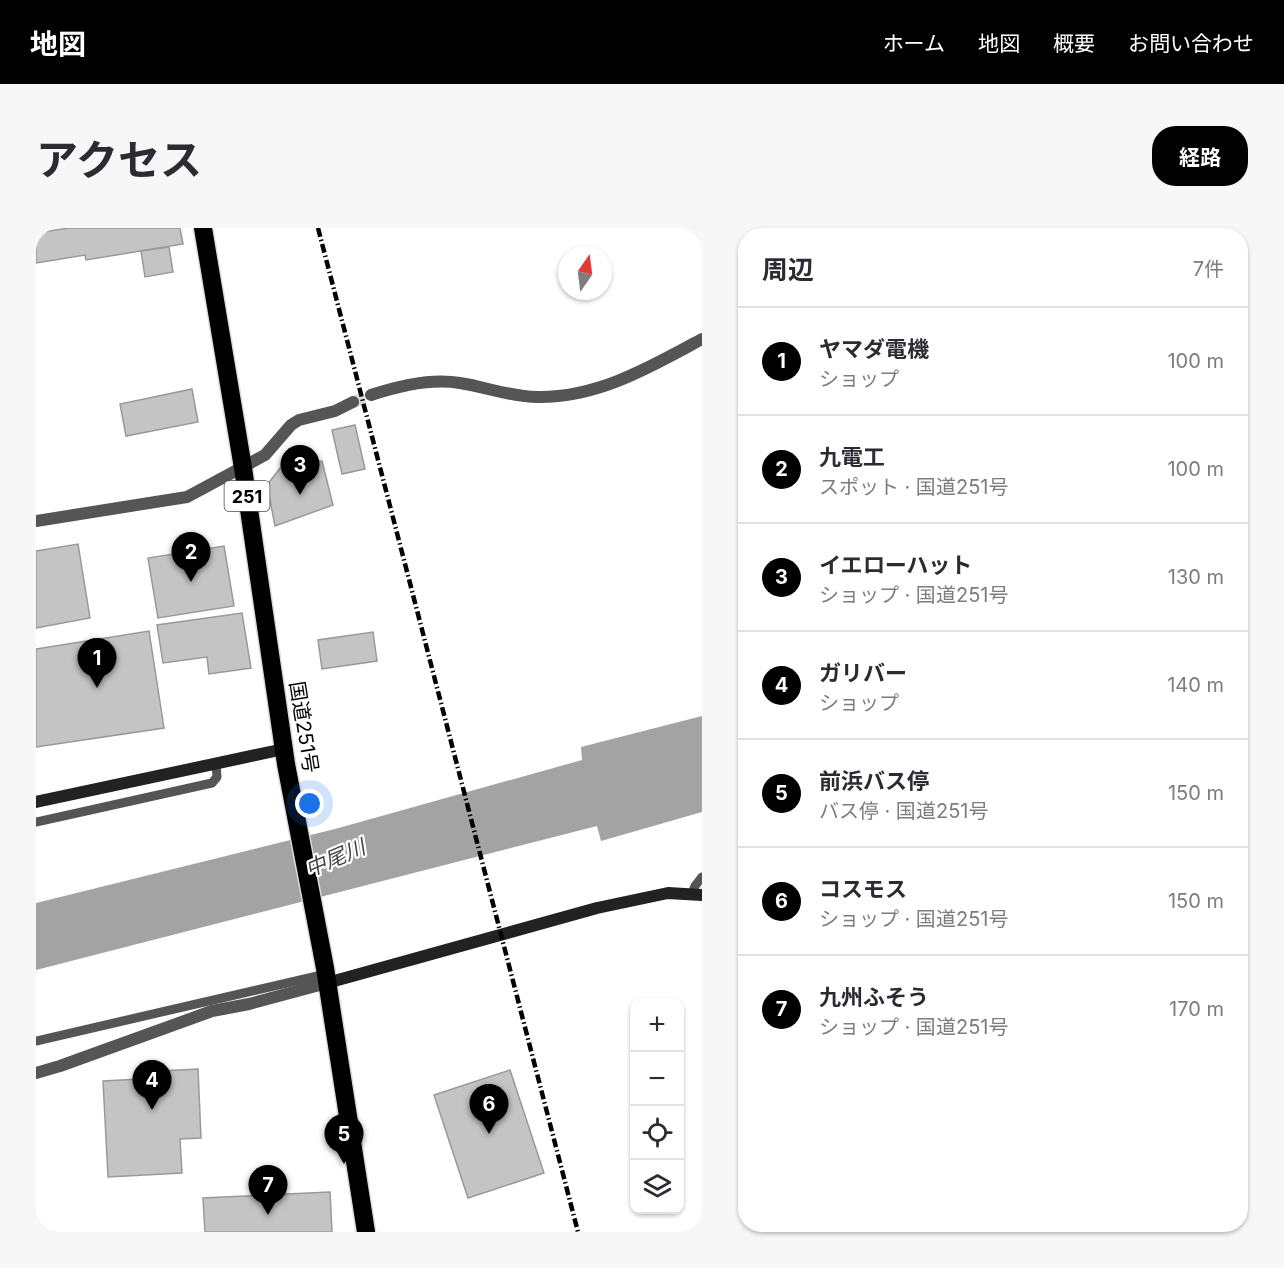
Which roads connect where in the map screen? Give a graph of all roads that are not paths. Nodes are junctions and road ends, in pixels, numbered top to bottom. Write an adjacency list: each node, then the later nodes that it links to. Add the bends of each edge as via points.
1 (203, 228): 5 (highway, 国道251号 / 251)
2 (702, 339): 3 (street, via 638,374 579,393 536,397 441,381)
3 (371, 395)
4 (353, 402): 5 (street, via 299,420 265,455)
5 (243, 468): 6 (street, via 187,497); 7 (highway, 国道251号 / 251)
6 (36, 520)
7 (285, 757): 8 (street); 13 (highway, 国道251号 / 251)
8 (216, 764): 9 (street); 10 (lane, via 217,777 212,783)
9 (36, 802)
10 (36, 822)
11 (702, 877): 12 (lane, via 695,886)
12 (697, 894): 13 (street, via 668,893 597,908)
13 (326, 975): 14 (lane); 15 (street); 16 (highway, 国道251号 / 251)
14 (36, 1041)
15 (36, 1073)
16 (366, 1232)

